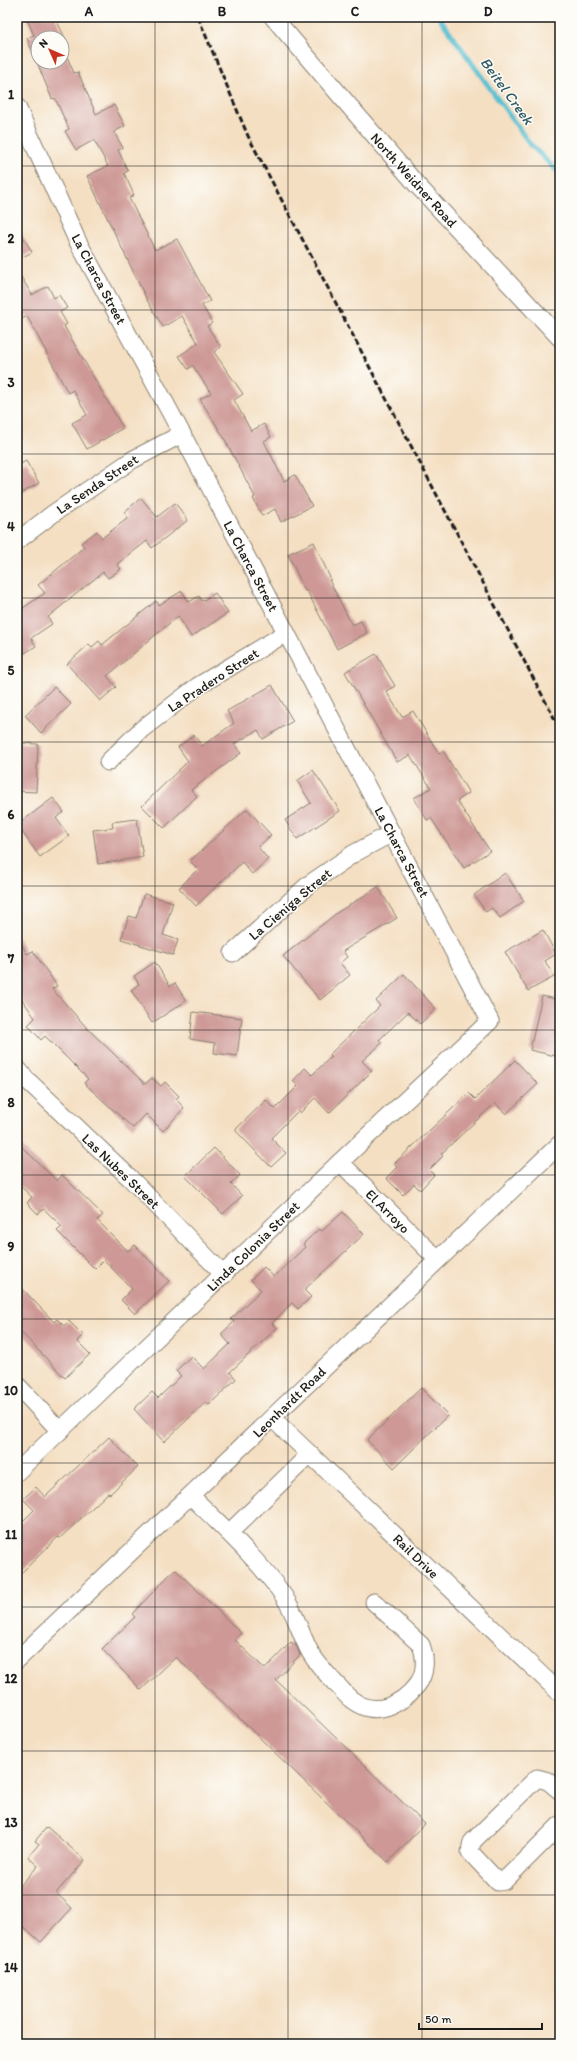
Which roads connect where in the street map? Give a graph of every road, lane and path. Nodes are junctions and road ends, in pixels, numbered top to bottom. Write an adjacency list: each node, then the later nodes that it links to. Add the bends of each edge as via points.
1 (272, 17): 3 (street, North Weidner Road, via 417,185)
2 (17, 108): 4 (street, La Charca Street, via 77,240)
3 (560, 338)
4 (182, 434): 5 (street, La Senda Street, via 132,460); 6 (street, La Charca Street)
5 (17, 541)
6 (286, 633): 7 (street, La Pradero Street, via 198,686 142,729); 8 (street, La Charca Street)
7 (108, 762)
8 (392, 833): 9 (street, La Cieniga Street, via 353,854 308,885); 10 (street, La Charca Street)
9 (232, 953)
10 (490, 1021): 13 (street, Linda Colonia Street)
11 (17, 1068): 15 (street, Las Nubes Street, via 26,1080 130,1178)
12 (560, 1144): 14 (street, Leonhardt Road)
13 (340, 1162): 14 (street, El Arroyo); 15 (street, Linda Colonia Street)
14 (437, 1259): 17 (street, Leonhardt Road)
15 (224, 1275): 18 (street, Linda Colonia Street)
16 (17, 1385): 18 (street)
17 (272, 1418): 19 (street, Rail Drive); 21 (street, Leonhardt Road)
18 (60, 1431): 20 (street, Linda Colonia Street)
19 (310, 1454): 22 (street); 25 (street, Rail Drive)
20 (17, 1472)
21 (190, 1496): 22 (street); 24 (street, Leonhardt Road)
22 (230, 1532): 23 (street, via 279,1589 295,1615 309,1651 325,1672 352,1701 372,1710 390,1707 406,1698 419,1683 425,1664 425,1654 421,1645)
23 (374, 1602)
24 (17, 1660)
25 (560, 1694)
26 (560, 1791): 27 (street, via 548,1780 537,1778 472,1842 470,1852 498,1882 504,1881)
27 (560, 1825)

